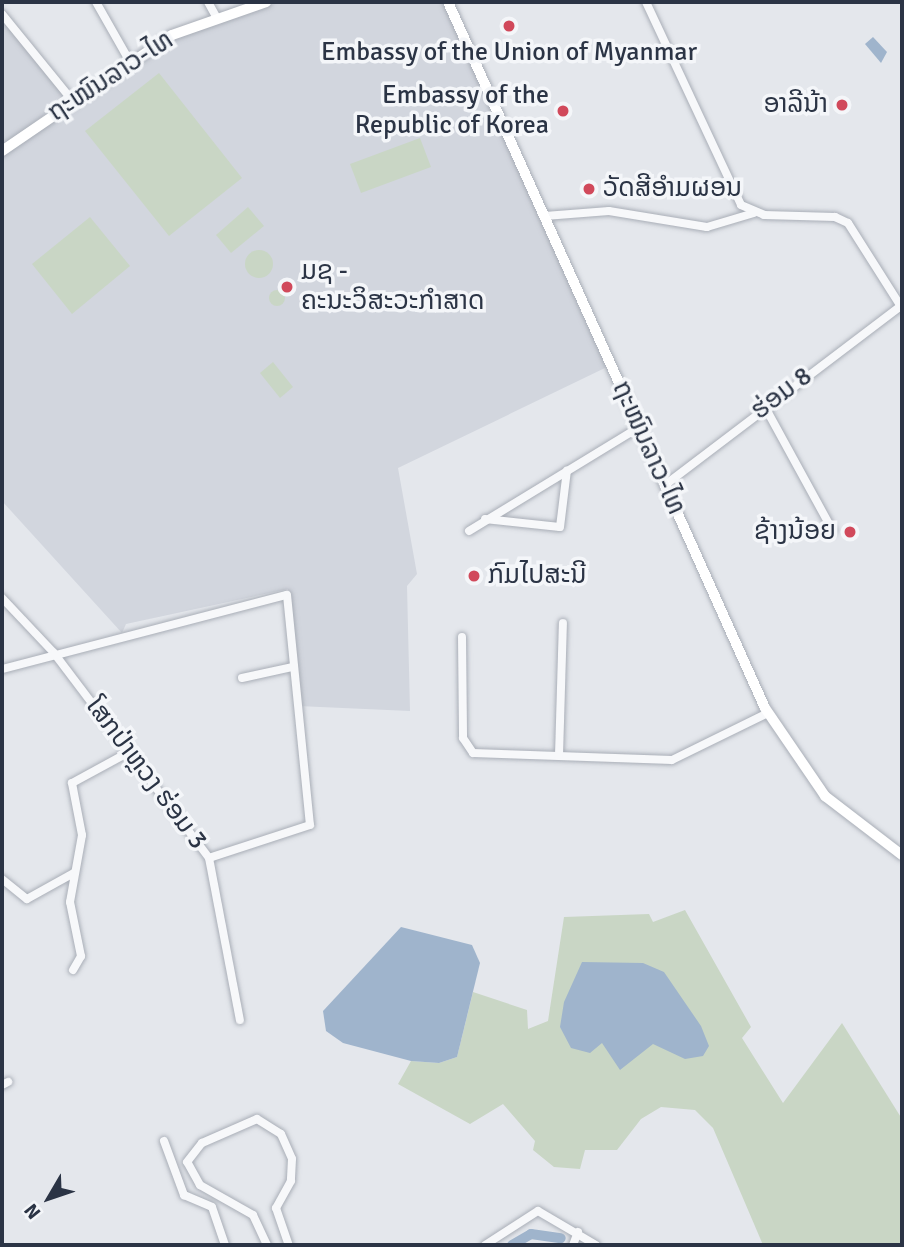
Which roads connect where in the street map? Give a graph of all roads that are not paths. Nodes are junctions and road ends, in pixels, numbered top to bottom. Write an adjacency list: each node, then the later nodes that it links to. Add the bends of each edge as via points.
1 (96, 2): 8 (street)
2 (208, 2): 7 (street)
3 (266, 2): 7 (street, ຖະໜົນລາວ-ໄທ)
4 (447, 2): 12 (street, ຖະໜົນລາວ-ໄທ)
5 (646, 2): 11 (street, via 736,199)
6 (2, 13): 9 (street)
7 (217, 18): 8 (street, ຖະໜົນລາວ-ໄທ)
8 (129, 60): 9 (street, ຖະໜົນລາວ-ໄທ)
9 (71, 99): 10 (street, ຖະໜົນລາວ-ໄທ)
10 (2, 151)
11 (754, 213): 12 (street, via 707,228 609,211); 13 (street, via 842,219)
12 (545, 216): 16 (street, ຖະໜົນລາວ-ໄທ)
13 (899, 295): 14 (street)
14 (902, 307): 15 (street, ຮ່ອມ 8)
15 (765, 407): 18 (street, ຮ່ອມ 8); 21 (street)
16 (638, 428): 17 (street); 18 (street, ຖະໜົນລາວ-ໄທ)
17 (567, 470): 19 (street); 19 (street, via 560,527)
18 (665, 485): 29 (street, ຖະໜົນລາວ-ໄທ)
19 (485, 519): 20 (street)
20 (469, 531)
21 (833, 531)
22 (2, 598): 25 (street, ໂສກປ່າຫຼວງ ຮ່ອມ 3)
23 (563, 623): 31 (street)
24 (462, 637): 31 (street, via 464,748)
25 (54, 653): 26 (street, via 287,595); 27 (street); 30 (street, ໂສກປ່າຫຼວງ ຮ່ອມ 3)
26 (292, 667): 28 (street); 33 (street, via 310,825)
27 (2, 669)
28 (242, 678)
29 (768, 713): 31 (street, via 672,760); 32 (street, ຖະໜົນລາວ-ໄທ, via 824,796)
30 (131, 751): 33 (street, ໂສກປ່າຫຼວງ ຮ່ອມ 3); 34 (street, via 74,776 82,835)
31 (559, 755)
32 (902, 855)
33 (209, 858): 37 (street, ໂສກປ່າຫຼວງ ຮ່ອມ 3)
34 (74, 873): 35 (street, via 27,899); 36 (street, via 70,902 81,956)
35 (2, 879)
36 (73, 970)
37 (240, 1020)
38 (164, 1141): 40 (street, via 184,1195 212,1207)
39 (578, 1232): 43 (street, via 538,1211); 44 (street); 45 (street)
40 (225, 1245)
41 (267, 1245): 42 (street, via 253,1215 200,1185 187,1162 213,1137 257,1119 281,1135 292,1159 291,1181 276,1208)
42 (289, 1245)
43 (485, 1245)
44 (573, 1245)
45 (596, 1245)

